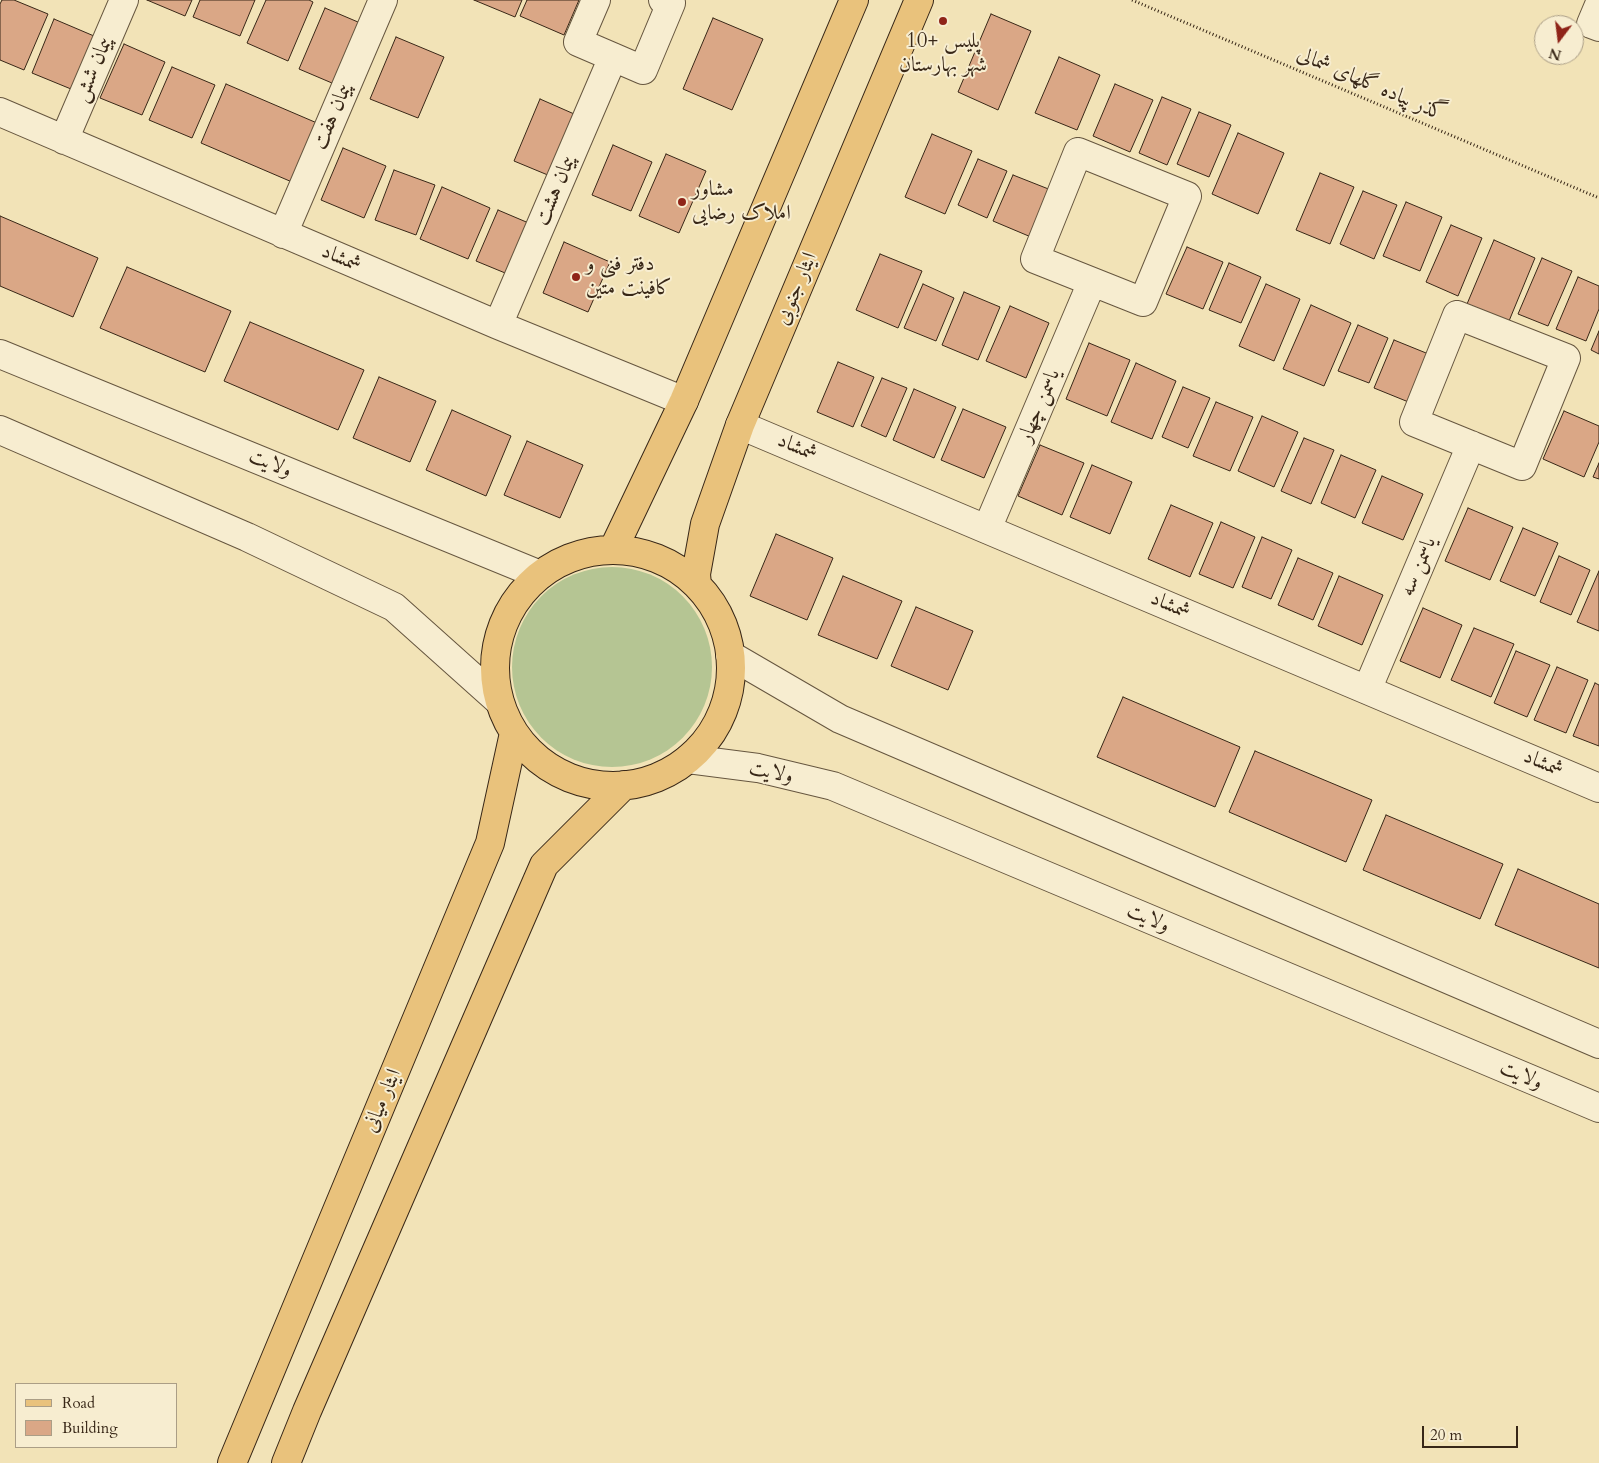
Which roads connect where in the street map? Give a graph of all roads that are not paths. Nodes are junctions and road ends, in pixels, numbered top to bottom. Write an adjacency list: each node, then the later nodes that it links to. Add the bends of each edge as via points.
1 (124, 0): 11 (street, پیمان شش)
2 (383, 0): 12 (street, پیمان هفت)
3 (596, 0): 9 (street, via 578,42)
4 (663, 0): 9 (street, via 671,4 643,70)
5 (854, 0): 16 (main road)
6 (919, 0): 17 (main road, ایثار جنوبی)
7 (1599, 5): 8 (street, via 1591,24)
8 (1599, 27)
9 (613, 57): 14 (street, پیمان هشت)
10 (0, 112): 11 (street, شمشاد)
11 (64, 140): 12 (street, شمشاد)
12 (283, 234): 14 (street, شمشاد)
13 (1092, 282): 13 (street, via 1143,302 1187,196 1078,152 1035,259); 20 (street, یاسمن چهار)
14 (498, 326): 16 (street, شمشاد)
15 (0, 354): 22 (street, ولایت)
16 (684, 401): 21 (main road)
17 (740, 424): 20 (street, شمشاد); 23 (main road, ایثار جنوبی, via 705,524)
18 (0, 430): 26 (street, via 247,537 394,608)
19 (1471, 445): 19 (street, via 1522,466 1566,358 1457,315 1414,422); 25 (street, یاسمن سه)
20 (987, 529): 25 (street, شمشاد)
21 (613, 550): 22 (main road, via 574,556); 23 (main road, via 644,554 673,566)
22 (540, 575): 26 (main road, via 520,594 505,618 496,645 494,673)
23 (697, 585): 24 (main road, via 725,630)
24 (730, 655): 28 (main road, via 730,685 722,712 708,738); 31 (street, via 840,719)
25 (1367, 690): 30 (street, شمشاد)
26 (499, 701): 27 (main road)
27 (514, 733): 29 (main road, via 535,757 562,774 592,784); 33 (main road, ایثار میانی, via 490,843)
28 (688, 759): 29 (main road, via 658,777); 32 (street, ولایت, via 758,768 834,786)
29 (624, 785): 34 (main road, via 544,865)
30 (1599, 788)
31 (1599, 1044)
32 (1599, 1108)
33 (232, 1463)
34 (286, 1463)

